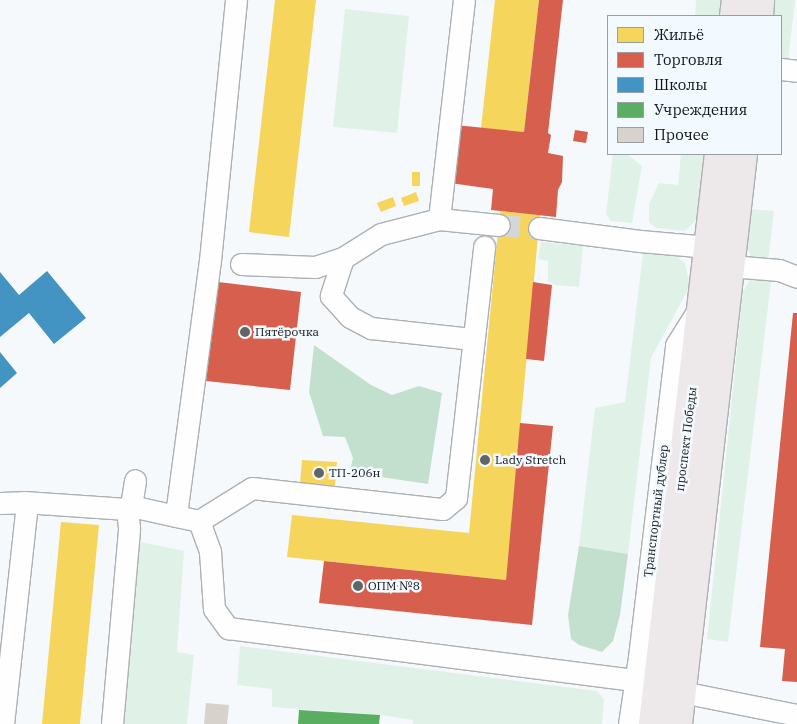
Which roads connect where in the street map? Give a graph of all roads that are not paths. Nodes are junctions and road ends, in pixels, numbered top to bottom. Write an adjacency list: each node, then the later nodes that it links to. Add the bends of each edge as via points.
1 (236, 0): 25 (lane, via 210,260)
2 (464, 0): 11 (lane)
3 (736, 0): 5 (main road)
4 (760, 0): 6 (main road)
5 (734, 15)
6 (758, 15)
7 (782, 69): 8 (lane)
8 (797, 71)
9 (719, 155): 15 (main road, проспект Победы)
10 (742, 155): 18 (main road, проспект Победы)
11 (439, 219): 12 (lane); 16 (lane, via 381,234)
12 (499, 225)
13 (539, 228): 15 (lane)
14 (484, 247): 20 (lane)
15 (708, 247): 28 (main road, проспект Победы)
16 (343, 258): 17 (lane, via 315,267); 20 (lane, via 331,296 350,317 371,328)
17 (241, 264)
18 (730, 266): 19 (lane, via 779,270); 28 (main road, проспект Победы)
19 (797, 277)
20 (473, 339): 27 (lane, via 456,498 443,509 252,488)
21 (136, 480): 24 (lane)
22 (24, 502): 23 (lane); 24 (lane); 26 (lane); 29 (lane, via 26,512)
23 (0, 503)
24 (129, 507): 25 (lane); 32 (lane)
25 (176, 516): 27 (lane)
26 (0, 518)
27 (199, 521): 28 (lane, via 210,552 214,609 228,628)
28 (658, 686): 30 (lane); 33 (lane); 34 (main road, проспект Победы); 35 (main road, проспект Победы)
29 (3, 702): 31 (lane)
30 (797, 715)
31 (3, 724)
32 (112, 724)
33 (629, 724)
34 (653, 724)
35 (678, 724)

